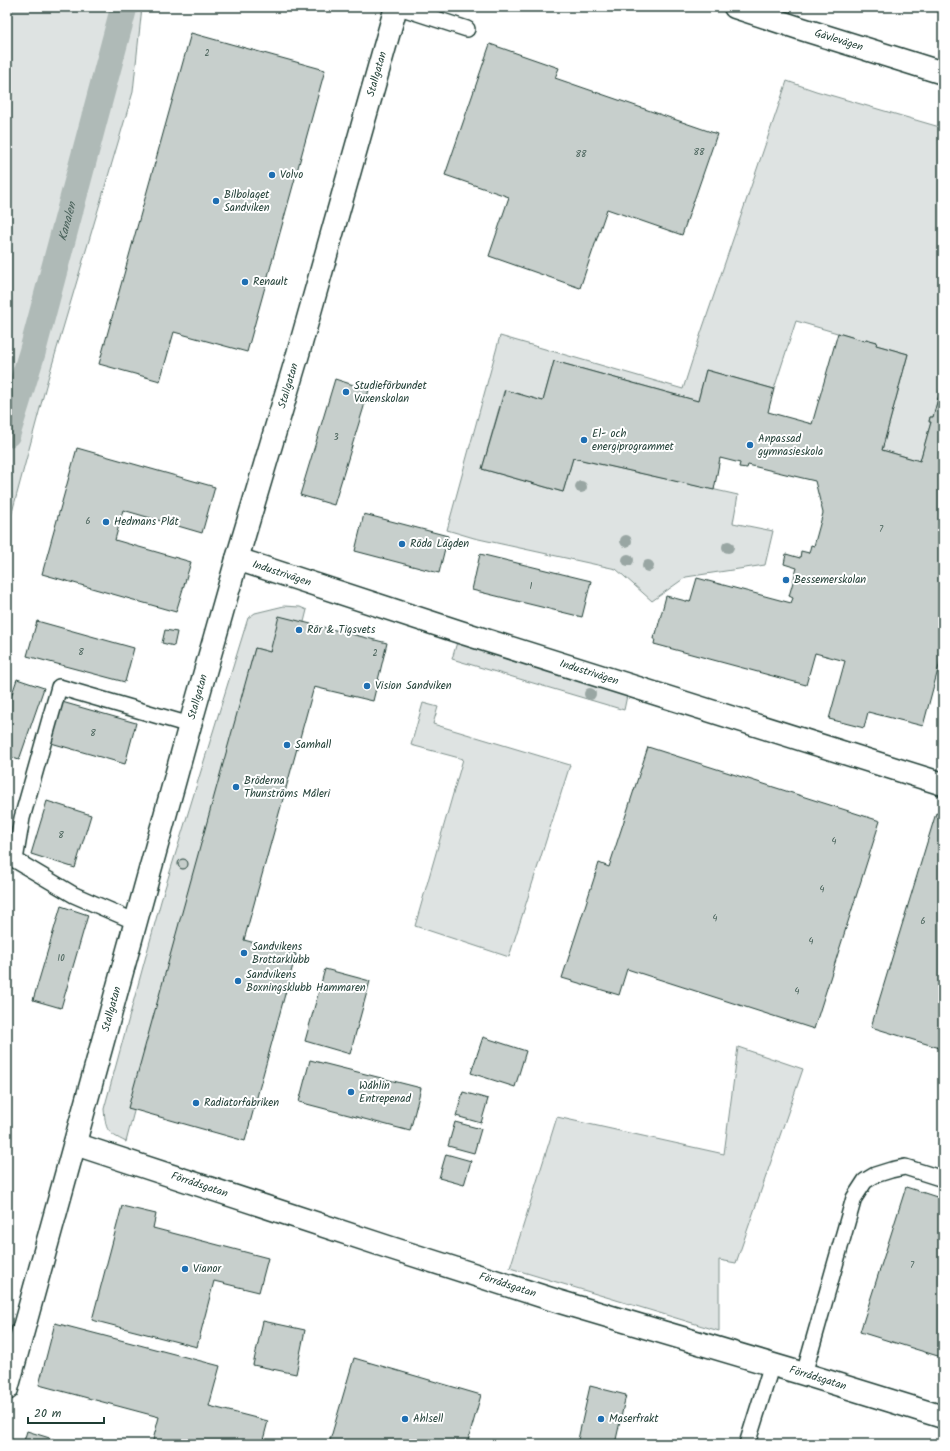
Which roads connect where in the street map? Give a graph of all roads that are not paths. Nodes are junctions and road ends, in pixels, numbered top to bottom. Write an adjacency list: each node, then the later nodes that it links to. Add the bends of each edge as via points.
1 (396, 7): 6 (street, Stallgatan)
2 (399, 7): 4 (lane)
3 (735, 7): 5 (street, Gävlevägen)
4 (467, 28)
5 (943, 73)
6 (237, 558): 7 (street, Stallgatan); 8 (street, Industrivägen, via 467,634)
7 (190, 725): 9 (street, Stallgatan); 9 (lane, via 59,687 42,745 22,818 15,860 74,895)
8 (943, 784)
9 (136, 922): 10 (street, Stallgatan)
10 (75, 1144): 12 (street, Förrådsgatan, via 542,1296); 14 (street, Stallgatan)
11 (943, 1179): 13 (lane, via 905,1167 875,1174 858,1190)
12 (772, 1364): 13 (street, Förrådsgatan); 16 (lane)
13 (804, 1374): 15 (street, Förrådsgatan)
14 (7, 1389)
15 (943, 1417)
16 (747, 1444)

